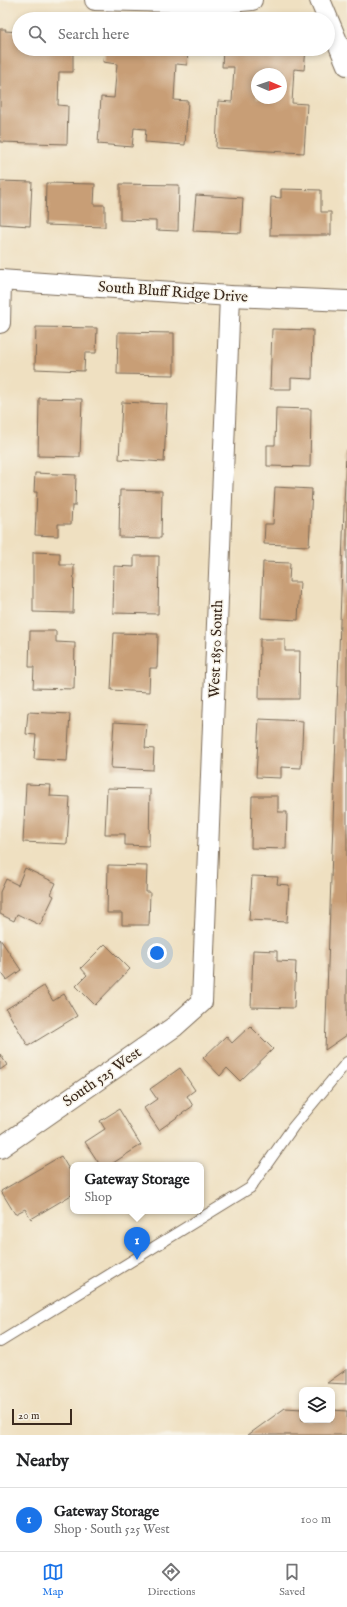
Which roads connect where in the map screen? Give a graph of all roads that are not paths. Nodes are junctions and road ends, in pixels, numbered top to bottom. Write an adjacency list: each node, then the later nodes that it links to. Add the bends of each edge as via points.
1 (95, 0): 2 (street, via 219,3)
2 (252, 0)
3 (320, 0): 4 (street)
4 (325, 12)
5 (335, 36): 6 (street)
6 (347, 64)
7 (1, 280): 8 (street, South Bluff Ridge Drive); 10 (street)
8 (230, 296): 9 (street, South Bluff Ridge Drive); 11 (street, West 1850 South)
9 (347, 301)
10 (0, 323)
11 (202, 1002): 13 (street, South 525 West, via 174,1027)
12 (347, 1062): 14 (lane, via 293,1127 250,1188)
13 (0, 1148)
14 (0, 1342)

